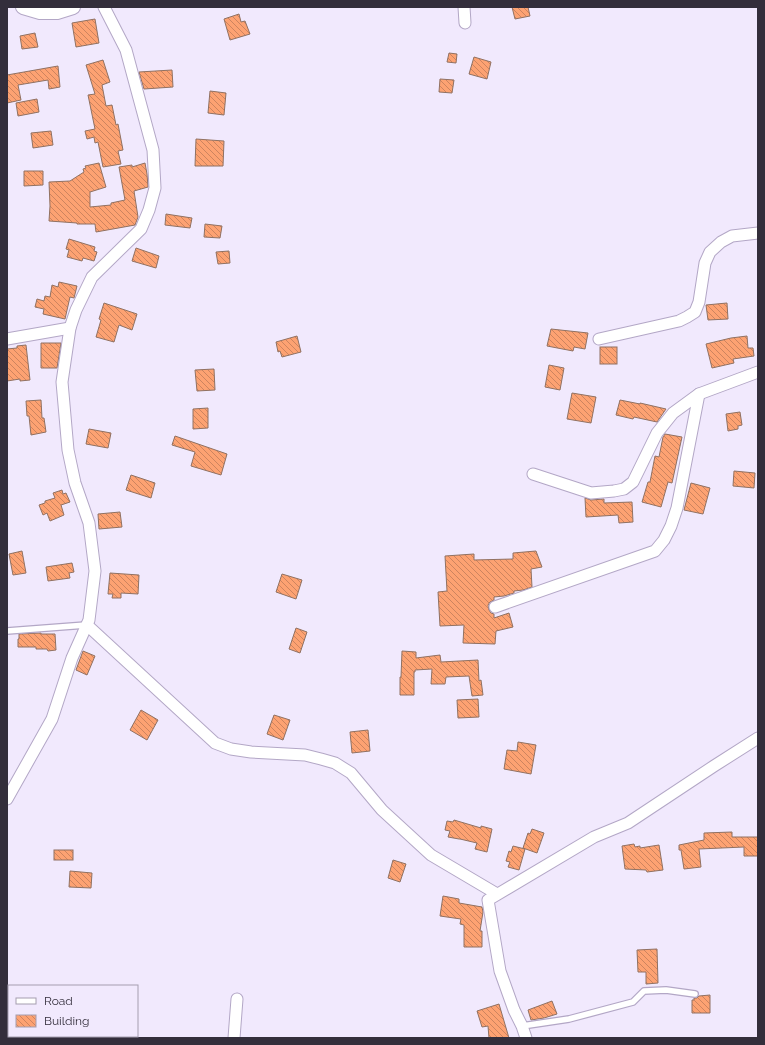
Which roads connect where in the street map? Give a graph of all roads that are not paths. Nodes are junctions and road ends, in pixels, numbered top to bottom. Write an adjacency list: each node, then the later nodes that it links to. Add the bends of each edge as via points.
1 (23, 7): 2 (street, via 40,12 57,12)
2 (73, 7)
3 (104, 7): 7 (street, via 126,50 153,150 154,188 141,229 92,277)
4 (464, 7): 5 (street)
5 (465, 23)
6 (758, 233): 9 (street, via 732,236 710,252 695,312 679,321)
7 (70, 328): 8 (street); 14 (street, via 62,382 68,450 75,483 89,523 95,571)
8 (7, 339)
9 (599, 339)
10 (758, 372): 11 (street)
11 (699, 394): 12 (street, via 674,413 656,433 633,482 624,489 591,493); 13 (street, via 677,508 664,540 655,551)
12 (533, 474)
13 (495, 607)
14 (87, 625): 15 (lane); 17 (street, via 72,658 52,719); 18 (street, via 216,743 231,749 305,756 335,763 351,773 382,810 431,855)
15 (7, 631)
16 (758, 738): 18 (street, via 628,823 594,837)
17 (7, 798)
18 (498, 894): 21 (street, via 488,900 500,971)
19 (695, 994): 21 (lane, via 666,990 644,991 633,1002 569,1019)
20 (237, 999): 22 (street)
21 (522, 1026): 23 (street)
22 (234, 1038)
23 (526, 1038)

